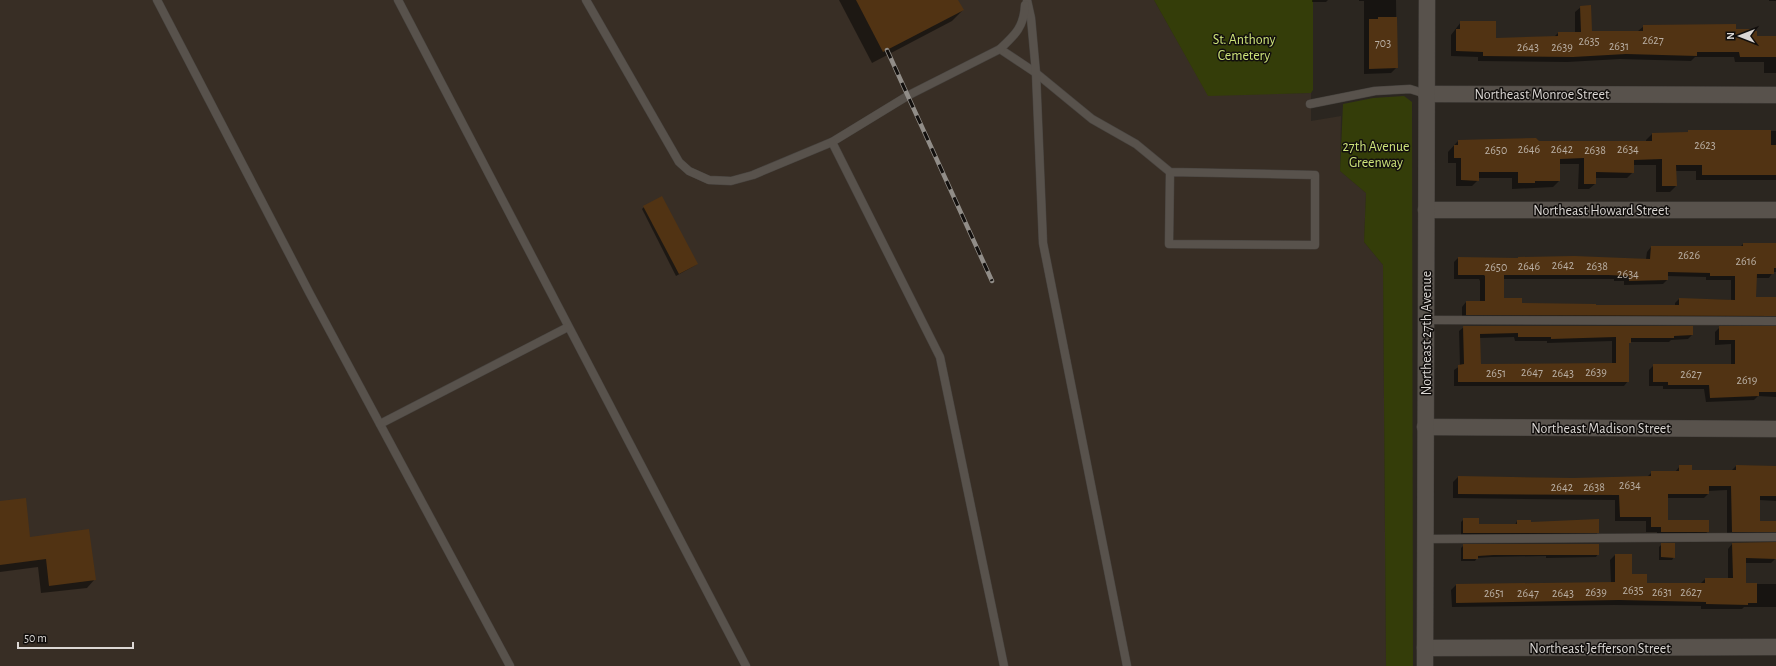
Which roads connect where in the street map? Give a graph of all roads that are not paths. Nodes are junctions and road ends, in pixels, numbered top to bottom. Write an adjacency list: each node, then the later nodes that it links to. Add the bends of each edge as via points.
1 (157, 0): 18 (lane)
2 (398, 0): 17 (lane)
3 (586, 0): 11 (lane, via 679,162 689,171 709,180 731,181 753,175)
4 (1026, 0): 6 (lane, via 1025,18 1015,35); 7 (lane, via 1031,18)
5 (1427, 0): 8 (street, Northeast 27th Avenue)
6 (1000, 49): 7 (lane); 11 (lane, via 908,95)
7 (1036, 73): 12 (lane, via 1092,119 1136,144); 28 (lane, via 1043,243)
8 (1426, 94): 9 (street, Northeast Monroe Street); 10 (lane, Northeast Monroe Street, via 1410,89 1375,91); 13 (street, Northeast 27th Avenue)
9 (1776, 95)
10 (1310, 104)
11 (832, 142): 27 (lane, via 940,357)
12 (1170, 172): 12 (lane, via 1315,175 1315,245 1168,244)
13 (1426, 210): 14 (street, Northeast Howard Street); 15 (street, Northeast 27th Avenue)
14 (1776, 210)
15 (1426, 320): 16 (lane); 19 (street, Northeast 27th Avenue)
16 (1776, 320)
17 (568, 327): 18 (lane); 26 (lane)
18 (380, 424): 25 (lane)
19 (1426, 427): 20 (street, Northeast Madison Street); 22 (street, Northeast 27th Avenue)
20 (1776, 428)
21 (1776, 536): 22 (lane)
22 (1425, 539): 24 (street, Northeast 27th Avenue)
23 (1776, 647): 24 (street, Northeast Jefferson Street)
24 (1425, 648): 29 (street, Northeast 27th Avenue)
25 (510, 666)
26 (746, 666)
27 (1004, 666)
28 (1127, 666)
29 (1425, 666)

